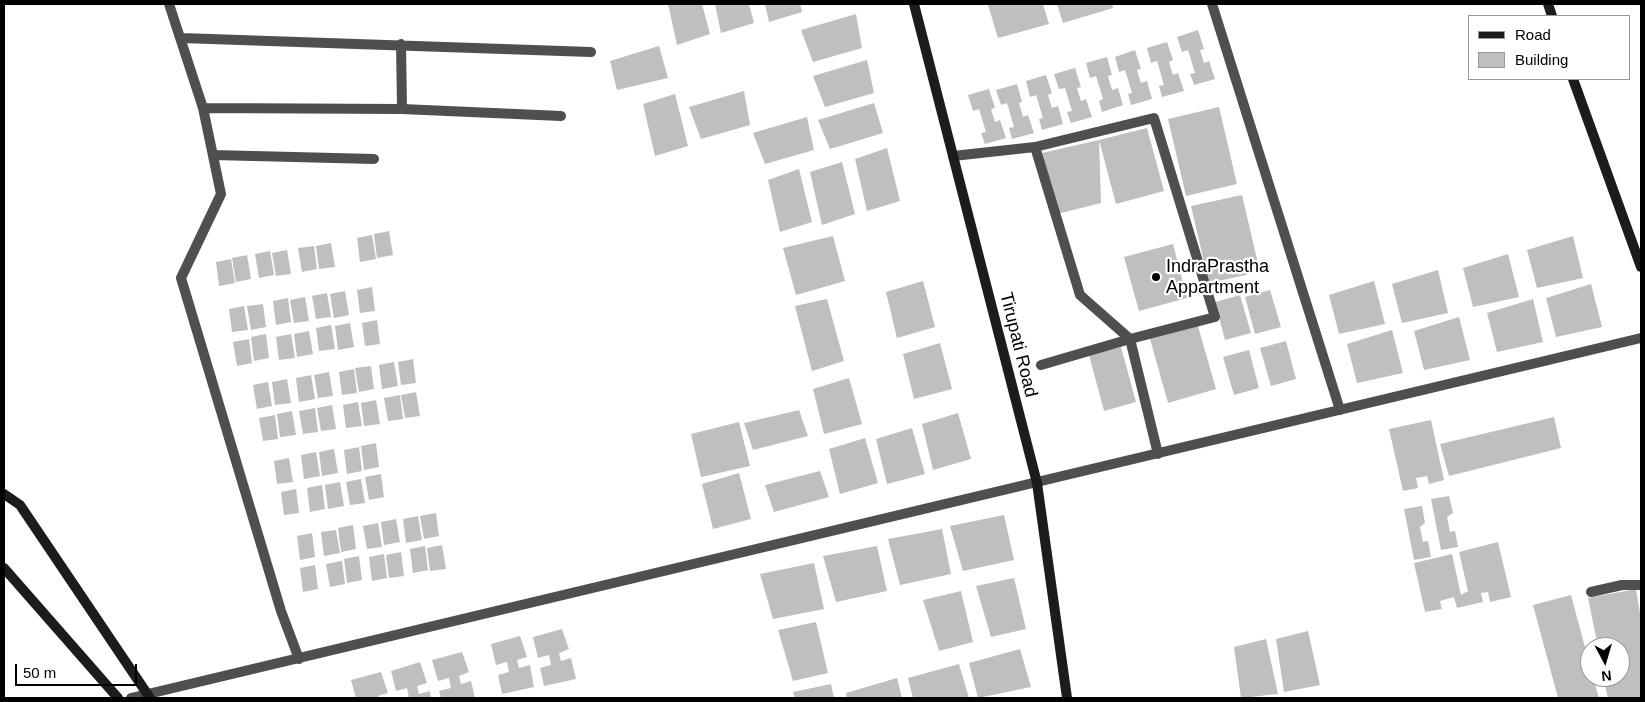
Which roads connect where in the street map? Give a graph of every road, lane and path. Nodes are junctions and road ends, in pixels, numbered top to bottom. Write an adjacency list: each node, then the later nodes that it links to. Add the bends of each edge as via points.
1 (169, 4): 4 (street)
2 (914, 4): 13 (street, Tirupati Road)
3 (1212, 4): 19 (street)
4 (181, 38): 5 (street); 8 (street)
5 (401, 44): 6 (street); 9 (street)
6 (591, 52)
7 (1574, 80): 15 (street)
8 (203, 108): 9 (street); 12 (street)
9 (402, 109): 10 (street)
10 (561, 116)
11 (1034, 147): 13 (street); 17 (street, via 1080,295); 17 (street, via 1154,118 1215,317)
12 (213, 155): 14 (street); 26 (street, via 222,194 181,278 281,611)
13 (953, 156): 21 (street, Tirupati Road)
14 (374, 159)
15 (1641, 266)
16 (1641, 338): 19 (street)
17 (1130, 339): 18 (street); 20 (street)
18 (1041, 365)
19 (1340, 410): 20 (street)
20 (1158, 454): 21 (street)
21 (1037, 483): 26 (street); 30 (street, Tirupati Road)
22 (4, 494): 27 (street, via 20,505)
23 (4, 568): 28 (street)
24 (1641, 585): 25 (street, via 1622,585)
25 (1591, 592)
26 (299, 659): 27 (street)
27 (149, 696): 29 (street)
28 (118, 698)
29 (131, 698)
30 (1067, 698)

